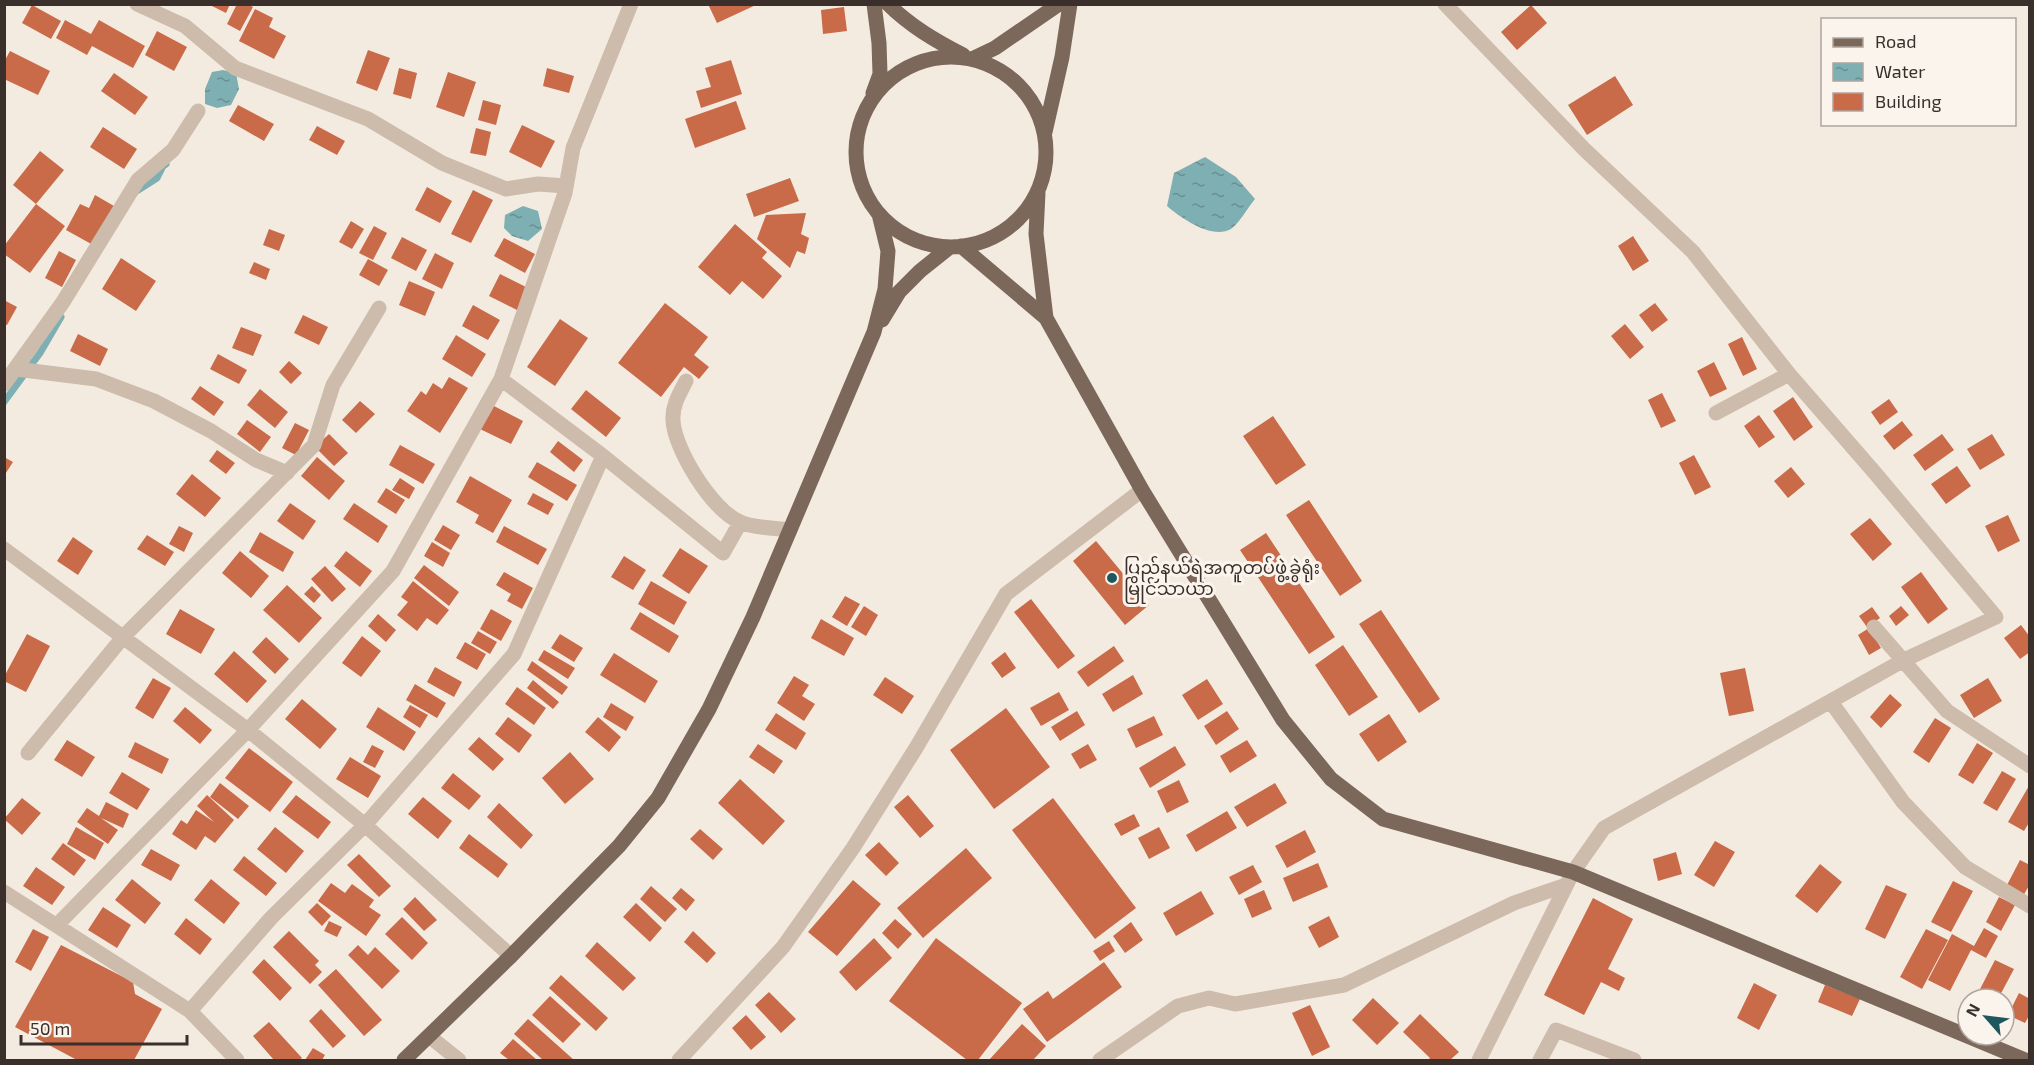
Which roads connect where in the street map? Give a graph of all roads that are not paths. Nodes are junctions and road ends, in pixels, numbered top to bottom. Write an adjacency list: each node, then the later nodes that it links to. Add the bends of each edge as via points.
1 (137, 4): 12 (street, via 185,26 235,68 368,119 442,163 506,189 538,184)
2 (631, 4): 12 (street, via 573,148)
3 (873, 4): 9 (main road, via 879,74)
4 (888, 4): 8 (main road, via 936,41)
5 (1059, 4): 8 (main road, via 995,48)
6 (1070, 4): 11 (main road)
7 (1445, 4): 20 (street, via 1584,149 1693,252)
8 (970, 57): 9 (main road, via 937,57 909,66 886,82); 11 (main road, via 1006,73 1031,98)
9 (868, 105): 14 (main road, via 858,132 856,161 864,189)
10 (198, 111): 19 (street, via 173,150 138,180 63,302)
11 (1045, 132): 13 (main road, via 1047,153)
12 (566, 186): 21 (street)
13 (1038, 192): 15 (main road, via 1021,217 1000,234); 17 (main road, via 1036,234)
14 (879, 214): 15 (main road, via 899,232 923,243); 18 (main road, via 888,251 885,289)
15 (955, 247): 17 (main road); 18 (main road, via 920,271 899,292)
16 (379, 308): 26 (street, via 333,385 314,445)
17 (1046, 318): 27 (main road)
18 (874, 332): 29 (main road)
19 (16, 369): 23 (street); 26 (street, via 96,379 154,401 256,460)
20 (1789, 374): 24 (street); 33 (street, via 1996,617)
21 (501, 379): 25 (street); 35 (street, via 393,571)
22 (686, 381): 28 (street, via 675,403 672,421 678,440 708,495)
23 (4, 384)
24 (1716, 412)
25 (603, 456): 28 (street, via 723,553); 38 (street, via 514,654)
26 (287, 473): 32 (street)
27 (1142, 490): 39 (main road, via 1283,720 1331,778 1383,819); 50 (street, via 1006,594 853,848 783,947)
28 (740, 523): 29 (street)
29 (790, 530): 43 (main road, via 709,709 658,798 619,846)
30 (4, 549): 32 (street)
31 (1874, 627): 33 (street)
32 (124, 636): 35 (street); 36 (street)
33 (1904, 660): 34 (street); 37 (street, via 1947,711)
34 (1831, 702): 39 (street, via 1604,828); 41 (street, via 1903,802 1965,867)
35 (248, 730): 38 (street); 42 (street)
36 (28, 753)
37 (2030, 766)
38 (365, 825): 43 (street); 44 (street, via 271,918)
39 (1569, 879): 46 (main road); 51 (street, via 1344,985 1235,1004 1209,998 1178,1006); 52 (street)
40 (4, 892): 42 (street)
41 (2030, 906)
42 (57, 925): 44 (street)
43 (511, 956): 45 (main road)
44 (190, 1011): 47 (street)
45 (429, 1036): 48 (main road); 49 (street)
46 (2018, 1059)
47 (237, 1060)
48 (404, 1060)
49 (459, 1060)
50 (679, 1060)
51 (1100, 1060)
52 (1479, 1060)
53 (1540, 1060): 54 (street, via 1556,1029)
54 (1634, 1060)

